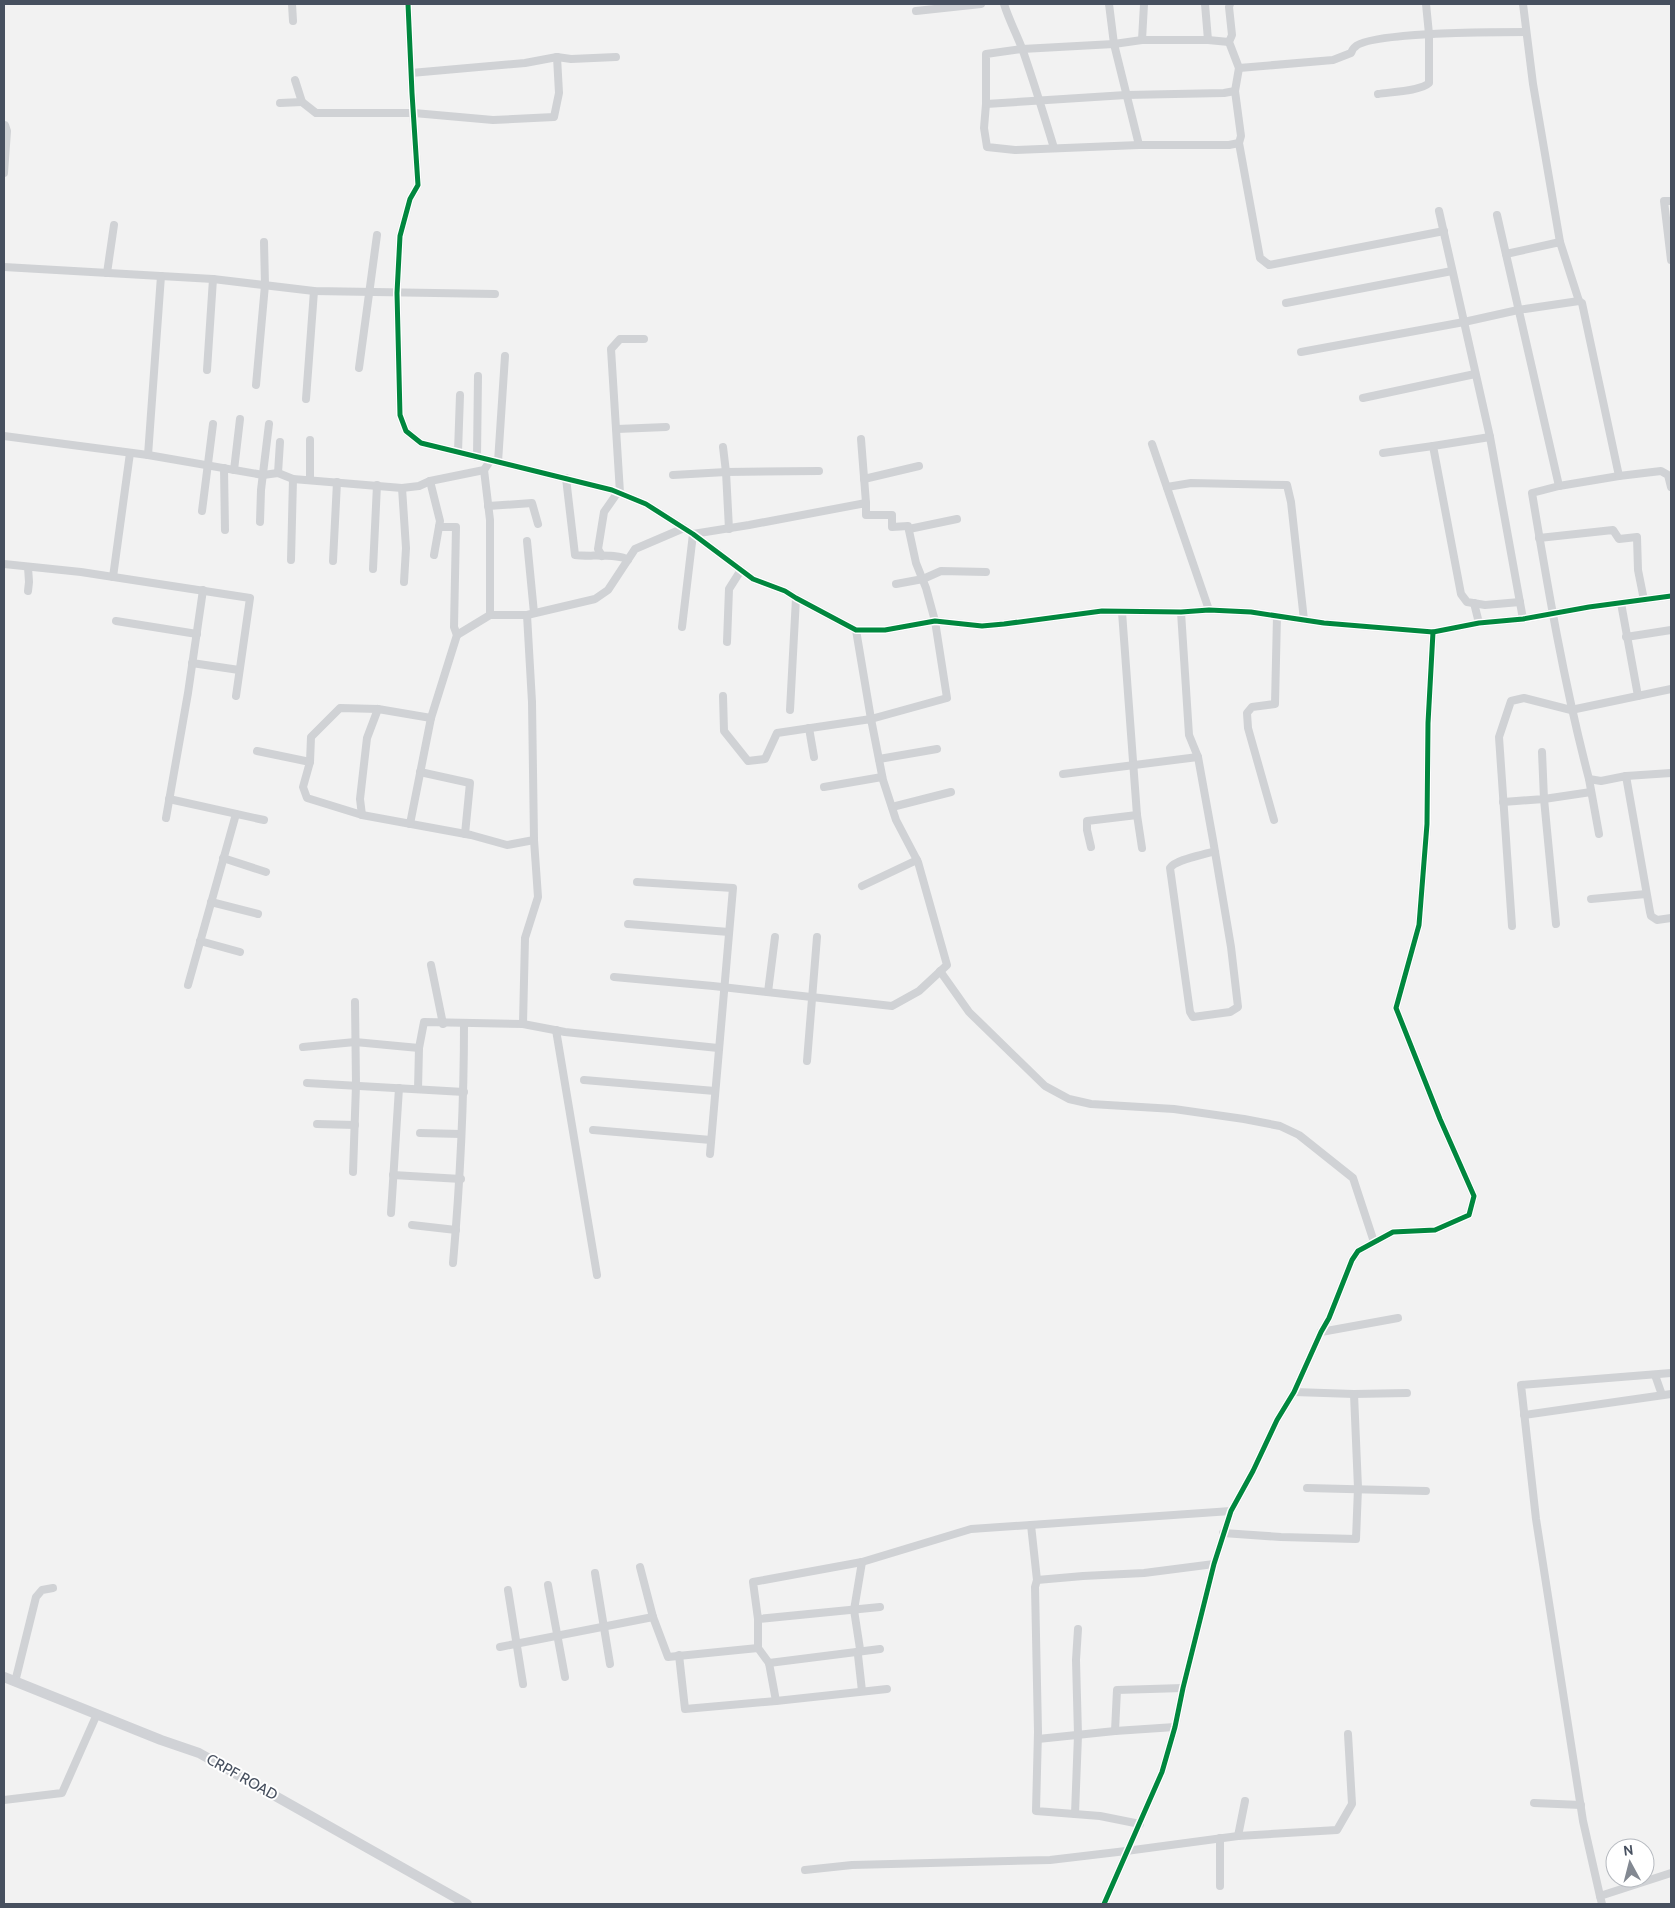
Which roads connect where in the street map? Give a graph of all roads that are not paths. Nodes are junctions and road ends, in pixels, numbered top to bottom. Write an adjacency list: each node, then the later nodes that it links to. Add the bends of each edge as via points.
1 (292, 4): 12 (street)
2 (408, 4): 23 (street)
3 (981, 4): 11 (street)
4 (1004, 4): 19 (street)
5 (1109, 4): 18 (street)
6 (1144, 4): 15 (street)
7 (1205, 4): 16 (street)
8 (1230, 4): 17 (street, via 1232,35)
9 (1426, 4): 14 (street)
10 (1523, 4): 13 (street)
11 (916, 11)
12 (293, 21)
13 (1526, 32): 14 (street); 45 (street)
14 (1429, 34): 22 (street, via 1368,41 1333,60); 26 (street, via 1429,84)
15 (1142, 40): 16 (street); 18 (street)
16 (1208, 40): 17 (street)
17 (1229, 42): 22 (street)
18 (1114, 44): 19 (street); 27 (street)
19 (1022, 49): 28 (street); 31 (street, via 986,54)
20 (557, 57): 21 (street); 23 (street); 32 (street, via 559,93 554,117 493,120)
21 (616, 57)
22 (1239, 68): 25 (street)
23 (411, 73): 32 (street)
24 (295, 80): 29 (street)
25 (1235, 91): 27 (street); 34 (street, via 1241,136)
26 (1378, 94)
27 (1126, 96): 28 (street); 35 (street)
28 (1039, 99): 31 (street); 36 (street)
29 (302, 102): 30 (street); 32 (street, via 316,112)
30 (280, 103)
31 (986, 104): 36 (street, via 984,128 987,147 1015,150)
32 (414, 113): 56 (street, via 418,186 410,199 400,236)
33 (4, 125): 37 (street, via 7,131)
34 (1239, 143): 35 (street); 42 (street, via 1260,258 1269,265)
35 (1139, 145): 36 (street)
36 (1054, 148)
37 (4, 173)
38 (1671, 201): 47 (street, via 1664,201)
39 (1439, 211): 42 (street)
40 (1497, 215): 46 (street)
41 (114, 225): 50 (street)
42 (1444, 231): 49 (street)
43 (377, 235): 55 (street)
44 (264, 242): 53 (street)
45 (1560, 242): 46 (street); 58 (street)
46 (1506, 254): 60 (street)
47 (1671, 260)
48 (4, 267): 50 (street)
49 (1452, 271): 59 (street); 61 (street)
50 (108, 273): 51 (street)
51 (161, 276): 52 (street); 89 (street)
52 (213, 279): 53 (street); 66 (street)
53 (265, 285): 54 (street); 69 (street)
54 (314, 291): 55 (street); 72 (street)
55 (370, 291): 56 (street); 65 (street)
56 (397, 293): 57 (street); 86 (street, via 400,415 406,431 421,443)
57 (495, 294)
58 (1579, 301): 60 (street); 102 (street)
59 (1286, 303)
60 (1518, 310): 61 (street); 110 (street)
61 (1464, 322): 63 (street); 67 (street)
62 (644, 339): 77 (street, via 620,339 611,349)
63 (1301, 352)
64 (505, 356): 91 (street)
65 (359, 368)
66 (207, 370)
67 (1475, 374): 71 (street); 79 (street)
68 (478, 376): 90 (street)
69 (256, 385)
70 (460, 395): 86 (street)
71 (1363, 398)
72 (306, 399)
73 (240, 419): 95 (street)
74 (213, 424): 92 (street)
75 (269, 424): 100 (street)
76 (666, 427): 77 (street)
77 (616, 429): 114 (street)
78 (4, 436): 87 (street)
79 (1490, 437): 84 (street); 148 (street)
80 (861, 438): 105 (street)
81 (310, 440): 106 (street)
82 (280, 442): 99 (street)
83 (1152, 444): 111 (street)
84 (1433, 446): 88 (street); 150 (street, via 1461,594 1467,602)
85 (723, 447): 98 (street)
86 (458, 452): 90 (street)
87 (130, 453): 89 (street); 139 (street)
88 (1383, 453)
89 (148, 455): 92 (street)
90 (476, 457): 91 (street)
91 (494, 462): 96 (street); 103 (street)
92 (208, 466): 94 (street); 117 (street)
93 (919, 466): 105 (street)
94 (224, 468): 95 (street); 125 (street)
95 (234, 470): 100 (street)
96 (484, 470): 107 (street); 116 (street)
97 (819, 471): 98 (street)
98 (726, 472): 101 (street); 123 (street)
99 (278, 473): 100 (street); 104 (street)
100 (263, 475): 119 (street)
101 (673, 475)
102 (1619, 476): 110 (street); 112 (street, via 1661,471 1668,474)
103 (566, 478): 114 (street); 130 (street, via 575,555)
104 (293, 479): 106 (street); 131 (street)
105 (864, 479): 115 (street)
106 (310, 480): 108 (street)
107 (430, 481): 113 (street); 121 (street)
108 (336, 482): 109 (street); 133 (street)
109 (377, 485): 113 (street); 136 (street)
110 (1559, 486): 127 (street, via 1532,493)
111 (1167, 487): 151 (street); 159 (street, via 1192,483 1287,486)
112 (1671, 487)
113 (402, 488): 141 (street, via 406,548)
114 (619, 493): 122 (street, via 646,504); 130 (street, via 604,512 598,549)
115 (866, 503): 123 (street); 124 (street, via 866,515 892,515 892,527 908,526)
116 (488, 506): 120 (street, via 532,503); 156 (street)
117 (202, 512)
118 (957, 519): 124 (street)
119 (260, 522)
120 (538, 524)
121 (439, 527): 129 (street); 168 (street, via 456,527 454,627)
122 (684, 528): 126 (street); 132 (street, via 635,549)
123 (729, 528): 126 (street)
124 (909, 529): 140 (street)
125 (225, 530)
126 (693, 534): 137 (street); 163 (street)
127 (1539, 538): 147 (street, via 1613,530 1619,539 1637,537 1638,570); 155 (street)
128 (527, 541): 154 (street)
129 (434, 555)
130 (602, 556): 132 (street)
131 (291, 560)
132 (628, 560): 154 (street, via 608,590 595,598)
133 (333, 561)
134 (4, 564): 135 (street)
135 (28, 567): 139 (street); 144 (street)
136 (373, 569)
137 (741, 570): 146 (street, via 753,579); 170 (street, via 730,589)
138 (986, 572): 140 (street, via 940,570)
139 (113, 577): 143 (street)
140 (923, 579): 142 (street); 161 (street)
141 (404, 582)
142 (896, 584)
143 (203, 590): 167 (street); 172 (street, via 250,598)
144 (28, 591)
145 (1671, 596): 147 (street)
146 (796, 598): 164 (street); 178 (street)
147 (1644, 600): 149 (street)
148 (1520, 602): 150 (street); 158 (street)
149 (1621, 602): 155 (street); 169 (street)
150 (1474, 603): 162 (street)
151 (1209, 610): 153 (street); 157 (street)
152 (1122, 612): 153 (street); 161 (street, via 1102,611 982,626); 190 (street)
153 (1181, 612): 187 (street, via 1189,735)
154 (530, 614): 156 (street); 213 (street)
155 (1552, 614): 158 (street); 179 (street)
156 (490, 615): 168 (street)
157 (1277, 616): 159 (street); 209 (street, via 1275,704 1252,707 1247,714)
158 (1523, 619): 162 (street)
159 (1304, 620): 166 (street)
160 (116, 621): 167 (street)
161 (935, 621): 164 (street, via 885,630); 181 (street, via 946,698)
162 (1480, 623): 166 (street)
163 (682, 627)
164 (856, 630): 181 (street)
165 (1671, 630): 169 (street)
166 (1433, 632): 272 (street, via 1427,824 1419,925 1396,1008 1474,1196 1469,1215 1435,1230 1393,1232)
167 (197, 634): 171 (street)
168 (457, 634): 180 (street)
169 (1626, 637): 176 (street)
170 (727, 642)
171 (192, 663): 172 (street); 201 (street)
172 (240, 670): 174 (street)
173 (1671, 689): 176 (street)
174 (236, 696)
175 (723, 696): 182 (street, via 724,731 748,761 765,759 777,733)
176 (1638, 696): 179 (street)
177 (378, 709): 180 (street); 189 (street, via 340,708 311,737); 205 (street, via 367,738 360,799)
178 (790, 710)
179 (1571, 710): 196 (street); 202 (street, via 1524,698 1511,701 1499,737)
180 (431, 718): 191 (street)
181 (871, 719): 182 (street); 188 (street)
182 (809, 728): 186 (street)
183 (937, 749): 188 (street)
184 (257, 751): 189 (street)
185 (1542, 752): 200 (street)
186 (814, 757)
187 (1198, 758): 190 (street); 216 (street)
188 (879, 759): 195 (street)
189 (310, 762): 205 (street, via 303,788 307,798)
190 (1134, 766): 193 (street); 206 (street)
191 (420, 772): 210 (street); 211 (street, via 470,783)
192 (1671, 773): 194 (street)
193 (1063, 774)
194 (1626, 776): 196 (street, via 1601,781); 222 (street)
195 (882, 777): 197 (street); 203 (street)
196 (1589, 779): 199 (street)
197 (824, 787)
198 (951, 792): 203 (street)
199 (1591, 792): 200 (street); 212 (street)
200 (1544, 798): 202 (street); 228 (street)
201 (169, 799): 204 (street); 207 (street)
202 (1503, 802): 229 (street)
203 (892, 807): 218 (street)
204 (236, 814): 208 (street); 217 (street)
205 (362, 814): 210 (street)
206 (1137, 815): 214 (street, via 1088,821); 215 (street)
207 (166, 818)
208 (264, 820)
209 (1274, 820)
210 (410, 824): 211 (street)
211 (465, 834): 213 (street, via 507,845)
212 (1599, 834)
213 (534, 840): 245 (street, via 538,897 525,938)
214 (1091, 847)
215 (1142, 848)
216 (1215, 851): 216 (street, via 1238,1007 1230,1012 1194,1017 1190,1012 1170,868 1178,862)
217 (223, 858): 219 (street); 224 (street)
218 (917, 860): 221 (street); 236 (street, via 947,965)
219 (266, 872)
220 (637, 882): 230 (street, via 733,888)
221 (862, 886)
222 (1646, 894): 223 (street); 226 (street, via 1654,919)
223 (1591, 899)
224 (211, 902): 225 (street); 233 (street)
225 (258, 914)
226 (1671, 918)
227 (628, 924): 230 (street)
228 (1556, 924)
229 (1512, 926)
230 (729, 932): 239 (street)
231 (775, 937): 240 (street)
232 (817, 937): 241 (street)
233 (200, 941): 234 (street); 238 (street)
234 (240, 952)
235 (431, 965): 243 (street)
236 (940, 971): 241 (street, via 919,991 892,1006); 272 (street, via 969,1012 1045,1086 1069,1099 1244,1119 1280,1126 1299,1135 1353,1178)
237 (614, 977): 239 (street)
238 (188, 985)
239 (724, 987): 240 (street); 250 (street)
240 (768, 992): 241 (street)
241 (813, 998): 251 (street)
242 (355, 1002): 247 (street)
243 (443, 1024): 244 (street); 249 (street, via 424,1022)
244 (464, 1024): 245 (street); 258 (street)
245 (523, 1024): 246 (street)
246 (556, 1030): 250 (street); 274 (street)
247 (355, 1042): 248 (street); 249 (street); 254 (street)
248 (303, 1047)
249 (419, 1048): 256 (street)
250 (718, 1048): 257 (street)
251 (807, 1061)
252 (584, 1080): 257 (street)
253 (307, 1082): 254 (street)
254 (356, 1085): 255 (street); 260 (street)
255 (399, 1088): 256 (street); 267 (street)
256 (418, 1089): 258 (street)
257 (715, 1091): 264 (street)
258 (464, 1092): 263 (street)
259 (317, 1124): 260 (street)
260 (355, 1125): 266 (street)
261 (593, 1130): 264 (street)
262 (420, 1132): 263 (street)
263 (461, 1134): 268 (street)
264 (711, 1140): 265 (street)
265 (710, 1154)
266 (353, 1172)
267 (393, 1175): 268 (street); 269 (street)
268 (461, 1179): 271 (street)
269 (391, 1214)
270 (412, 1225): 271 (street)
271 (456, 1230): 273 (street)
272 (1374, 1242): 276 (street, via 1358,1251 1352,1260)
273 (453, 1263)
274 (597, 1275)
275 (1398, 1318): 276 (street)
276 (1321, 1332): 279 (street)
277 (1671, 1374): 278 (street)
278 (1655, 1375): 283 (street); 284 (street, via 1521,1385)
279 (1294, 1392): 280 (street); 288 (street)
280 (1354, 1394): 281 (street); 286 (street)
281 (1407, 1394)
282 (1671, 1394): 283 (street)
283 (1662, 1395): 284 (street)
284 (1524, 1415): 331 (street, via 1536,1519)
285 (1307, 1488): 286 (street)
286 (1358, 1488): 287 (street); 290 (street, via 1356,1539)
287 (1426, 1491)
288 (1231, 1511): 289 (street); 290 (street)
289 (1031, 1525): 291 (street, via 971,1529); 295 (street)
290 (1223, 1533): 292 (street)
291 (862, 1562): 300 (street); 302 (street, via 753,1582)
292 (1214, 1564): 295 (street, via 1144,1573); 318 (street)
293 (640, 1567): 301 (street)
294 (596, 1573): 303 (street)
295 (1037, 1580): 327 (street)
296 (548, 1585): 305 (street)
297 (53, 1588): 316 (street, via 42,1590 36,1597)
298 (508, 1590): 306 (street)
299 (880, 1607): 300 (street)
300 (854, 1610): 302 (street); 310 (street)
301 (653, 1617): 303 (street); 311 (street, via 668,1657)
302 (758, 1619): 308 (street)
303 (604, 1626): 305 (street); 313 (street)
304 (1078, 1629): 326 (street)
305 (557, 1636): 306 (street); 315 (street)
306 (516, 1644): 307 (street); 317 (street)
307 (500, 1647)
308 (758, 1648): 311 (street); 312 (street)
309 (880, 1649): 310 (street)
310 (858, 1652): 312 (street); 320 (street)
311 (679, 1655): 321 (street, via 685,1709)
312 (769, 1663): 321 (street)
313 (610, 1664)
314 (4, 1677): 316 (street, CRPF ROAD)
315 (565, 1677)
316 (15, 1682): 322 (street, CRPF ROAD)
317 (523, 1684)
318 (1182, 1688): 323 (street); 324 (street, via 1117,1690)
319 (887, 1689): 320 (street)
320 (862, 1691): 321 (street)
321 (776, 1701)
322 (97, 1714): 328 (street, via 62,1793); 341 (street, CRPF ROAD, via 199,1753)
323 (1175, 1727): 324 (street); 333 (street, via 1162,1772)
324 (1115, 1731): 326 (street)
325 (1348, 1734): 334 (street, via 1352,1804 1337,1830)
326 (1078, 1735): 327 (street); 332 (street)
327 (1038, 1739): 332 (street, via 1036,1811)
328 (4, 1800)
329 (1245, 1801): 334 (street)
330 (1534, 1803): 331 (street)
331 (1581, 1805): 340 (street)
332 (1075, 1814): 333 (street, via 1112,1817)
333 (1140, 1824): 336 (street)
334 (1238, 1836): 335 (street)
335 (1220, 1838): 336 (street); 339 (street)
336 (1126, 1851): 337 (street, via 1050,1860 852,1865); 342 (street)
337 (805, 1870)
338 (1671, 1873): 340 (street)
339 (1220, 1886)
340 (1601, 1900)
341 (467, 1904)
342 (1104, 1904)

